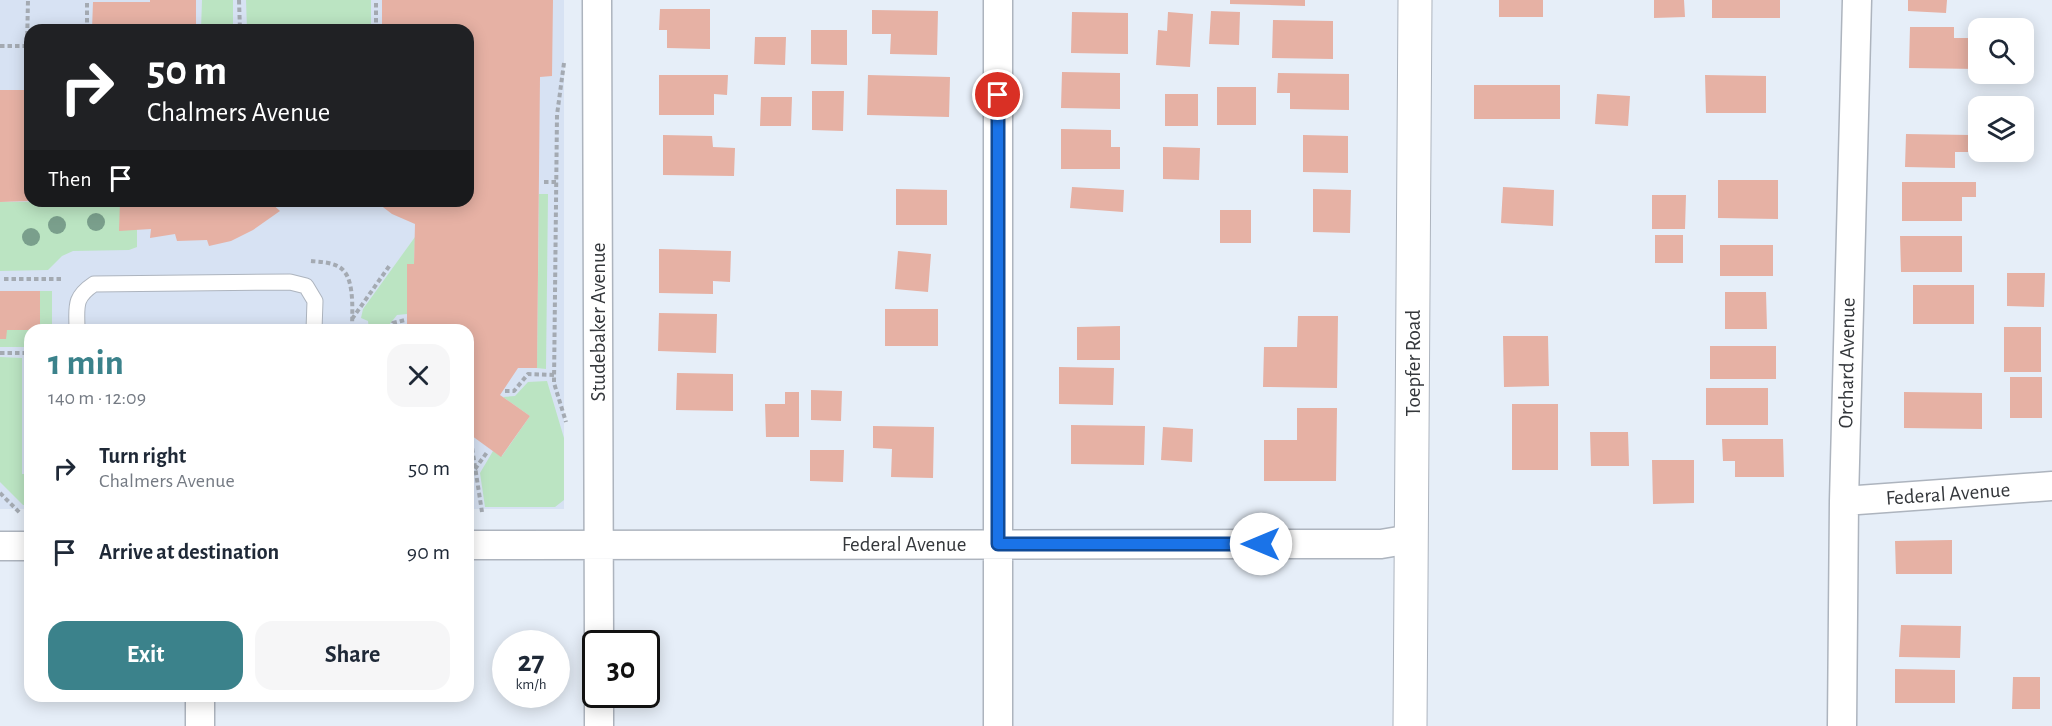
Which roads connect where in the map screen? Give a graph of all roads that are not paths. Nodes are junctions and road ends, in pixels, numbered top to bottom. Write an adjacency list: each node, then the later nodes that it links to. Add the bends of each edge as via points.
1 (597, 0): 10 (street, Studebaker Avenue)
2 (998, 0): 11 (street)
3 (1416, 0): 9 (street, Toepfer Road)
4 (1857, 0): 8 (street, Orchard Avenue)
5 (77, 324): 6 (lane, via 81,292 94,284 290,282 306,286 315,301)
6 (314, 324)
7 (2052, 486): 8 (street, Federal Avenue)
8 (1844, 501): 20 (street, Orchard Avenue)
9 (1412, 539): 11 (street, Federal Avenue, via 1381,544); 19 (street, Toepfer Road)
10 (598, 544): 11 (street, Federal Avenue); 12 (street, Federal Avenue); 13 (street, Studebaker Avenue)
11 (998, 544): 18 (street)
12 (474, 545)
13 (598, 630)
14 (200, 702): 16 (street)
15 (599, 708): 17 (street)
16 (200, 726)
17 (599, 726)
18 (998, 726)
19 (1410, 726)
20 (1842, 726)

